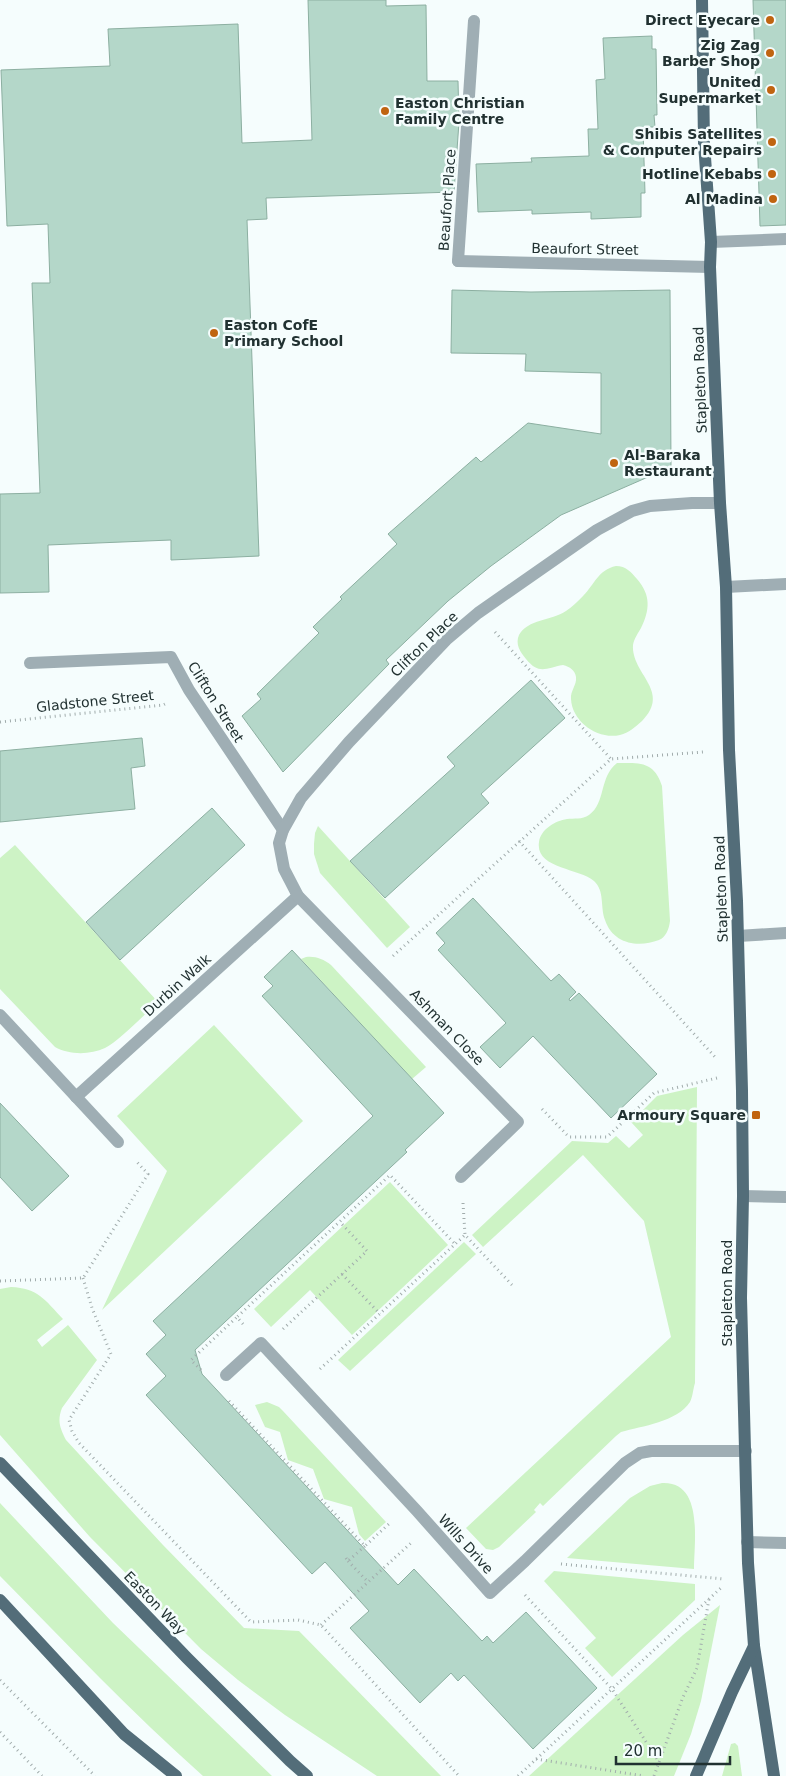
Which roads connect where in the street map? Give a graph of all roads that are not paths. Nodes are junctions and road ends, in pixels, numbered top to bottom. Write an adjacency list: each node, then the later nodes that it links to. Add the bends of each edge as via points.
1 (702, 0): 4 (main road, Stapleton Road, via 704,143)
2 (474, 21): 5 (street, Beaufort Place)
3 (786, 239): 4 (street)
4 (711, 242): 6 (main road, Stapleton Road)
5 (458, 261): 6 (street, Beaufort Street)
6 (710, 267): 7 (main road, Stapleton Road)
7 (720, 503): 9 (main road, Stapleton Road); 11 (street, Clifton Place, via 692,502 632,511 597,530 478,613 446,640 349,742 301,798)
8 (786, 584): 9 (street)
9 (726, 587): 14 (main road, Stapleton Road, via 729,750)
10 (30, 663): 11 (street, Clifton Street, via 170,657)
11 (283, 830): 12 (street, Clifton Place, via 279,843 282,862)
12 (298, 896): 16 (street, Durbin Walk); 18 (street, Ashman Close, via 518,1122)
13 (786, 932): 14 (street)
14 (738, 936): 19 (main road, Stapleton Road)
15 (0, 1015): 16 (street)
16 (76, 1097): 17 (street)
17 (118, 1142)
18 (461, 1177)
19 (743, 1196): 20 (street); 22 (main road, Stapleton Road, via 741,1298)
20 (786, 1197)
21 (226, 1375): 22 (street, Wills Drive, via 263,1345 490,1593 624,1464 640,1454 661,1450)
22 (746, 1451): 24 (main road, Stapleton Road)
23 (0, 1463): 28 (main road, Easton Way)
24 (747, 1542): 25 (street); 27 (main road, Stapleton Road)
25 (786, 1543)
26 (0, 1600): 29 (main road, via 124,1734)
27 (754, 1646): 32 (main road); 33 (main road, Stapleton Road)
28 (290, 1761): 30 (main road, Easton Way); 31 (main road, Easton Way)
29 (176, 1776)
30 (307, 1776)
31 (318, 1776)
32 (696, 1776)
33 (774, 1776)

